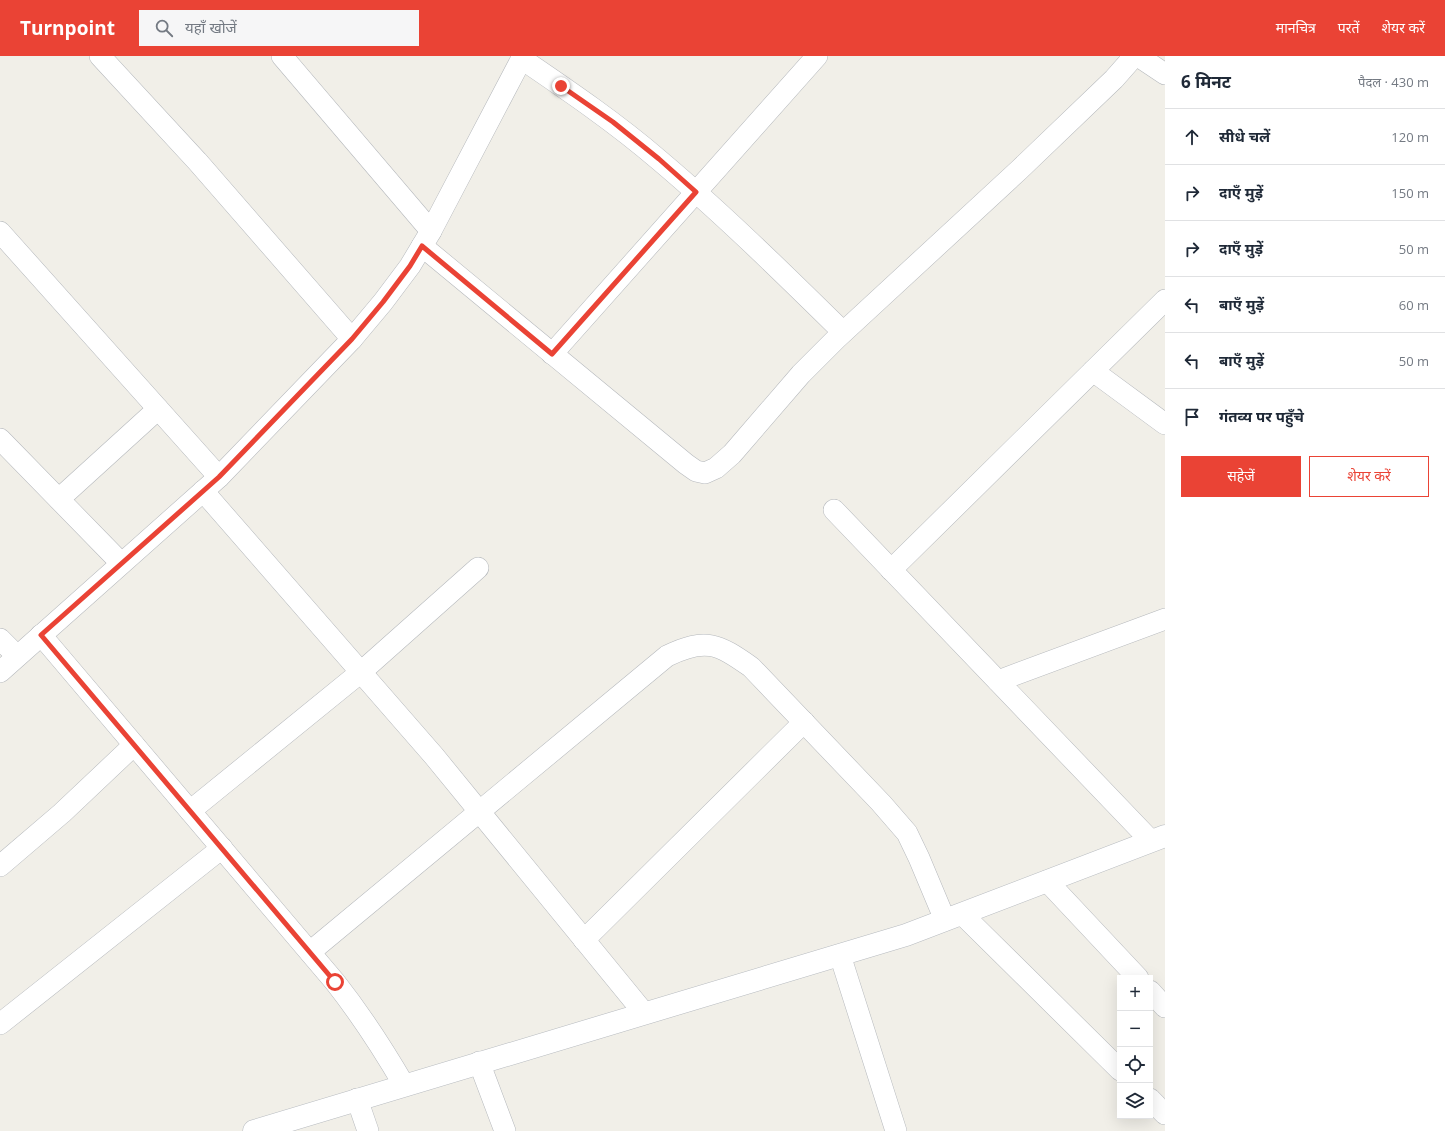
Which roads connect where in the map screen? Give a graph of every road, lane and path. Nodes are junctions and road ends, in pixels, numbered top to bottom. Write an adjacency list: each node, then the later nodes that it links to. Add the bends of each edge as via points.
1 (100, 56): 13 (street, via 207,173)
2 (282, 56): 10 (street)
3 (817, 56): 8 (street)
4 (1131, 56): 12 (street, via 1114,79)
5 (1138, 56): 7 (street)
6 (523, 57): 8 (street, via 613,122); 10 (street)
7 (1165, 74)
8 (696, 192): 12 (street); 14 (street)
9 (0, 232): 16 (street)
10 (427, 238): 13 (street, via 410,266); 14 (street)
11 (1165, 300): 15 (street)
12 (843, 332): 14 (street, via 801,374 732,454 716,468 705,473 696,472)
13 (352, 339): 19 (street)
14 (552, 354)
15 (1093, 371): 17 (street); 25 (street)
16 (158, 410): 19 (street); 21 (street)
17 (1165, 424)
18 (0, 439): 21 (street)
19 (219, 477): 20 (street)
20 (203, 491): 23 (street); 31 (street)
21 (58, 499): 23 (street)
22 (834, 510): 25 (street)
23 (121, 563): 27 (street)
24 (478, 568): 31 (street)
25 (891, 570): 32 (street)
26 (1165, 619): 32 (street)
27 (41, 635): 29 (street); 34 (street)
28 (0, 639): 29 (street)
29 (17, 656): 30 (street)
30 (0, 672)
31 (361, 672): 35 (street); 36 (street)
32 (998, 681): 37 (street)
33 (804, 722): 36 (street, via 751,667 728,651 714,645 680,649 667,656); 41 (street, via 907,834); 42 (street)
34 (134, 745): 35 (street); 39 (street, via 62,813)
35 (190, 811): 38 (street)
36 (480, 812): 42 (street); 43 (street)
37 (1158, 839): 40 (street)
38 (222, 848): 43 (street); 49 (street)
39 (0, 866)
40 (1047, 881): 41 (street); 45 (street)
41 (953, 917): 44 (street, via 906,935); 51 (street)
42 (584, 940): 48 (street)
43 (310, 952): 52 (street, via 357,1009)
44 (840, 955): 48 (street); 59 (street)
45 (1135, 975)
46 (1153, 994): 47 (street)
47 (1165, 1007)
48 (644, 1014): 50 (street)
49 (0, 1024)
50 (479, 1062): 52 (street); 58 (street)
51 (1117, 1067)
52 (404, 1085): 53 (street)
53 (357, 1100): 56 (street); 57 (street)
54 (1153, 1102): 55 (street)
55 (1165, 1114)
56 (254, 1131)
57 (368, 1131)
58 (505, 1131)
59 (896, 1131)

